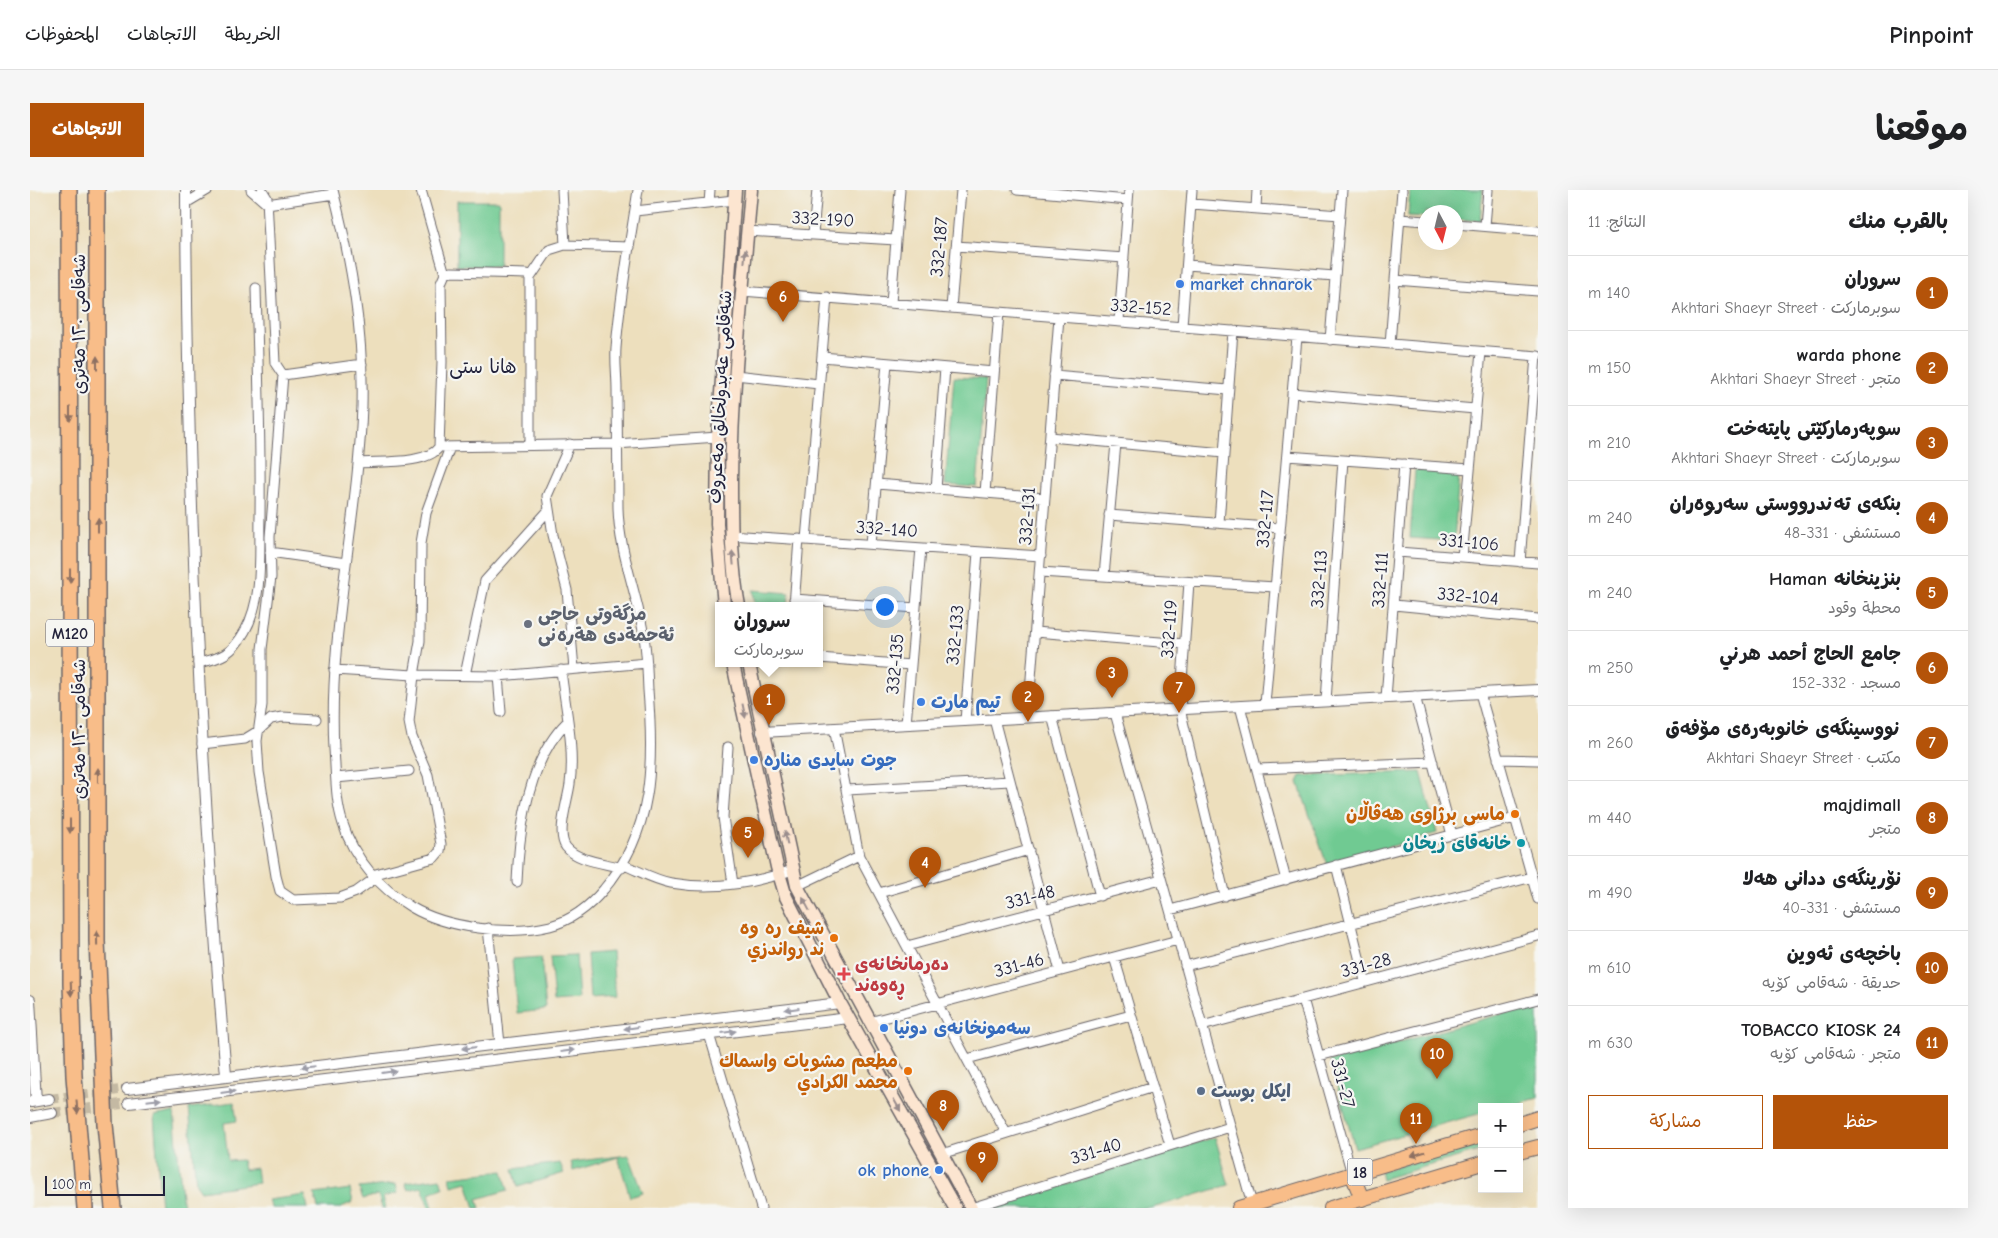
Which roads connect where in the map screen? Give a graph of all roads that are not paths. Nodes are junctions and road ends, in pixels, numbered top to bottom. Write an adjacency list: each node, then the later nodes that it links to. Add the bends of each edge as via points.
1 (69, 190): 226 (highway, شەقامی ١٢٠ مەتری / M120, one-way to 226, via 71,984)
2 (97, 190): 222 (highway, شەقامی ١٢٠ مەتری / M120, one-way to 2, via 97,940)
3 (186, 190): 25 (street)
4 (208, 190): 25 (street)
5 (251, 190): 27 (street)
6 (262, 190): 27 (street)
7 (421, 190): 45 (street)
8 (562, 190): 40 (street)
9 (638, 190): 30 (street)
10 (710, 190): 26 (street)
11 (751, 190): 36 (main road, شەقامی عەبدولخالق مەعروف)
12 (817, 190): 38 (street)
13 (900, 190): 39 (street)
14 (961, 190): 41 (street, 332-187)
15 (1019, 190): 24 (street)
16 (1129, 190): 24 (street)
17 (1192, 190): 28 (street)
18 (1256, 190): 29 (street)
19 (1342, 190): 31 (street)
20 (1402, 190): 32 (street)
21 (1488, 190): 35 (street)
22 (334, 192): 27 (street); 67 (street, via 357,305)
23 (735, 195): 26 (street); 77 (main road, شەقامی عەبدولخالق مەعروف)
24 (1128, 200): 43 (street)
25 (186, 202): 126 (street, via 188,400)
26 (709, 203): 30 (street)
27 (267, 204): 70 (street, via 275,363)
28 (1192, 204): 29 (street); 44 (street)
29 (1256, 208): 31 (street)
30 (635, 211): 42 (street)
31 (1340, 215): 46 (street)
32 (1399, 219): 33 (street); 48 (street)
33 (1418, 220)
34 (1463, 224): 35 (street)
35 (1485, 226): 37 (street)
36 (748, 231): 38 (street, 332-190); 50 (main road, شەقامی عەبدولخالق مەعروف, one-way to 36)
37 (1538, 231)
38 (813, 234): 39 (street, 332-190)
39 (896, 240): 53 (street)
40 (565, 244): 42 (street); 47 (street, via 549,250)
41 (956, 246): 43 (street); 54 (street, 332-187)
42 (630, 247): 81 (street, via 616,349)
43 (1124, 258): 57 (street)
44 (1187, 265): 46 (street); 58 (street)
45 (445, 274): 47 (street, via 527,274); 84 (street, via 441,283)
46 (1336, 276): 61 (street)
47 (530, 278): 82 (street)
48 (1395, 280): 51 (street); 62 (street)
49 (256, 288): 126 (street, via 259,581 246,631 222,658)
50 (742, 291): 52 (street, 332-152); 71 (main road, شەقامی عەبدولخالق مەعروف)
51 (1538, 291)
52 (827, 297): 53 (street, 332-152); 65 (street)
53 (891, 303): 54 (street, 332-152)
54 (951, 308): 55 (street, 332-152)
55 (999, 312): 56 (street, 332-152); 69 (street)
56 (1059, 317): 57 (street, 332-152); 72 (street, 332-131)
57 (1119, 321): 58 (street, 332-152)
58 (1182, 326): 59 (street, 332-152)
59 (1233, 331): 60 (street, 332-152); 74 (street)
60 (1297, 336): 61 (street, 332-152); 75 (street, 332-117)
61 (1330, 340): 62 (street, 332-152)
62 (1390, 344): 63 (street, 332-152)
63 (1481, 352): 64 (street, 332-152); 76 (street)
64 (1537, 356): 108 (street)
65 (822, 357): 66 (street); 73 (street)
66 (887, 363): 68 (street); 91 (street)
67 (362, 364): 70 (street); 88 (street)
68 (945, 368): 69 (street); 92 (street)
69 (994, 372): 93 (street)
70 (283, 375): 103 (street)
71 (735, 375): 73 (street); 99 (main road, شەقامی عەبدولخالق مەعروف)
72 (1054, 375): 74 (street); 78 (street, 332-131)
73 (819, 384): 100 (street)
74 (1228, 390): 85 (street)
75 (1292, 393): 76 (street); 86 (street, 332-117)
76 (1476, 409): 90 (street)
77 (718, 437): 81 (street); 115 (main road, شەقامی عەبدولخالق مەعروف, via 717,524)
78 (1050, 437): 79 (street); 94 (street, 332-131)
79 (1116, 443): 85 (street); 96 (street)
80 (570, 444): 81 (street); 82 (street); 95 (street, via 547,496)
81 (616, 444): 125 (street, via 621,535)
82 (530, 445): 83 (street)
83 (450, 447): 84 (street); 133 (street, via 426,513 421,543 420,641)
84 (439, 448): 88 (street, via 424,458)
85 (1224, 453): 97 (street)
86 (1286, 456): 87 (street); 98 (street, 332-117)
87 (1344, 460): 89 (street); 140 (street, 332-113)
88 (358, 462): 109 (street)
89 (1404, 464): 90 (street); 105 (street, 332-111)
90 (1470, 469): 107 (street)
91 (876, 484): 92 (street); 101 (street)
92 (936, 489): 93 (street)
93 (985, 493): 94 (street)
94 (1045, 498): 106 (street, 332-131)
95 (548, 511): 130 (street, via 567,590); 134 (street, via 485,581)
96 (1109, 515): 97 (street); 112 (street)
97 (1219, 523): 98 (street)
98 (1280, 528): 114 (street, 332-117)
99 (731, 535): 100 (street, 332-140); 116 (main road, شەقامی عەبدولخالق مەعروف, one-way to 99)
100 (803, 540): 101 (street, 332-140); 117 (street)
101 (871, 544): 102 (street, 332-140)
102 (921, 548): 104 (street, 332-140); 120 (street, 332-135)
103 (270, 552): 109 (street); 154 (street, via 271,577 262,649 262,704)
104 (978, 552): 106 (street, 332-140); 150 (street, 332-133)
105 (1398, 552): 107 (street, 331-106); 119 (street, 332-111)
106 (1041, 556): 111 (street, 332-131)
107 (1462, 557): 108 (street, 331-106)
108 (1520, 562): 110 (street, 331-106)
109 (346, 563): 131 (street)
110 (1538, 564)
111 (1040, 572): 112 (street); 122 (street, 332-131)
112 (1104, 576): 113 (street)
113 (1190, 582): 114 (street); 123 (street, 332-119)
114 (1275, 588): 141 (street, 332-117)
115 (724, 602)
116 (738, 602)
117 (794, 602)
118 (823, 604): 120 (street)
119 (1394, 605): 121 (street, 332-104); 139 (street, 332-111)
120 (916, 608): 127 (street, 332-135)
121 (1538, 619)
122 (1035, 632): 123 (street); 147 (street, 332-131)
123 (1185, 644): 143 (street, 332-119)
124 (823, 658): 127 (street)
125 (648, 663): 130 (street); 171 (street, via 650,780 645,808)
126 (198, 664): 156 (street)
127 (911, 665): 152 (street, 332-135)
128 (734, 667): 173 (main road, one-way to 173)
129 (751, 667): 155 (main road)
130 (574, 669): 132 (street)
131 (334, 670): 133 (street); 163 (street)
132 (561, 670): 135 (street); 151 (street)
133 (414, 675): 134 (street); 174 (street, via 410,730 424,763 437,812 440,852 434,858)
134 (465, 675): 135 (street)
135 (498, 676): 144 (street)
136 (1538, 690): 137 (street)
137 (1480, 693): 138 (street); 158 (street)
138 (1415, 696): 139 (street); 160 (street)
139 (1386, 698): 140 (street)
140 (1326, 701): 141 (street)
141 (1266, 704): 142 (street)
142 (1240, 706): 143 (street); 161 (street)
143 (1180, 709): 145 (street); 183 (street, 332-119)
144 (501, 712)
145 (1115, 713): 146 (street); 176 (street)
146 (1052, 716): 147 (street); 182 (street)
147 (1028, 717): 149 (street)
148 (317, 719): 154 (street, via 271,719)
149 (994, 719): 150 (street); 164 (street)
150 (965, 721): 152 (street)
151 (567, 722): 171 (street, via 572,764 562,826 564,845 571,853); 178 (street, via 550,741 539,765 524,815)
152 (906, 724): 153 (street)
153 (834, 728): 155 (street); 165 (street)
154 (258, 731): 156 (street, via 245,739); 174 (street, via 259,772 280,891 293,900 331,900 356,892)
155 (762, 732): 172 (main road, one-way to 155)
156 (202, 744): 212 (street)
157 (728, 746): 179 (street, via 723,817)
158 (1498, 759): 159 (street); 166 (street)
159 (1538, 760)
160 (1433, 762): 161 (street); 167 (street)
161 (1257, 770): 177 (street)
162 (409, 771): 163 (street)
163 (336, 778): 174 (street, via 343,824 360,860)
164 (1010, 781): 165 (street); 168 (street)
165 (846, 790): 169 (street)
166 (1515, 818): 167 (street); 175 (street)
167 (1452, 835): 170 (street)
168 (1029, 850): 181 (street); 185 (street)
169 (859, 856): 180 (street); 181 (street)
170 (1336, 865): 177 (street); 187 (street)
171 (623, 866): 179 (street, via 670,883); 188 (street, via 591,903 568,920 540,928)
172 (793, 870): 173 (street); 180 (main road)
173 (779, 875): 179 (street); 199 (main road)
174 (373, 877): 188 (street, via 396,897 425,915 452,924)
175 (1532, 877): 184 (street); 187 (street)
176 (1161, 880): 182 (street, 331-48); 186 (street)
177 (1286, 880): 183 (street)
178 (517, 882)
179 (733, 884)
180 (797, 886): 204 (main road, one-way to 180)
181 (879, 892): 191 (street)
182 (1100, 896): 185 (street, 331-48)
183 (1225, 896): 186 (street)
184 (1538, 899)
185 (1044, 910): 191 (street, 331-48); 194 (street)
186 (1170, 910): 190 (street)
187 (1350, 922): 193 (street); 195 (street)
188 (488, 928): 208 (street)
189 (1538, 936): 195 (street, 331-28)
190 (1178, 940): 192 (street, 331-46); 193 (street)
191 (907, 946): 200 (street)
192 (1114, 957): 194 (street, 331-46); 201 (street)
193 (1185, 966): 205 (street)
194 (1060, 971): 200 (street, 331-46)
195 (1365, 981): 196 (street, 331-28)
196 (1303, 999): 205 (street, 331-28); 210 (street, 331-27)
197 (1538, 999): 210 (street)
198 (30, 1000): 216 (street)
199 (834, 1004): 202 (main road); 203 (street); 207 (street, one-way to 207)
200 (937, 1004): 204 (street, 331-46); 211 (street)
201 (1131, 1015): 211 (street); 213 (street)
202 (849, 1018): 203 (street); 240 (main road, one-way to 240)
203 (833, 1020): 206 (street, one-way to 203)
204 (869, 1022): 230 (main road)
205 (1202, 1026): 223 (street)
206 (709, 1034): 209 (street, one-way to 206); 239 (street)
207 (540, 1039): 208 (street); 209 (street)
208 (500, 1044): 212 (street, one-way to 212)
209 (542, 1054): 217 (street, one-way to 209)
210 (1319, 1056): 232 (street, 331-27)
211 (967, 1059): 224 (street)
212 (226, 1075): 214 (street)
213 (1153, 1087): 224 (street); 227 (street)
214 (127, 1089)
215 (50, 1099): 216 (street)
216 (33, 1102)
217 (128, 1103)
218 (52, 1113): 219 (street)
219 (30, 1117)
220 (1538, 1118): 221 (highway)
221 (1523, 1123)
222 (105, 1124): 237 (highway, شەقامی ١٢٠ مەتری / M120); 238 (highway)
223 (1230, 1127): 227 (street, 331-40); 234 (street)
224 (1006, 1134): 230 (street)
225 (1478, 1136): 232 (highway, 18, one-way to 232)
226 (79, 1137): 235 (highway); 236 (highway, شەقامی ١٢٠ مەتری / M120)
227 (1170, 1145): 241 (street, 331-40)
228 (1538, 1147): 229 (highway)
229 (1523, 1151)
230 (942, 1154): 241 (main road)
231 (1478, 1164): 233 (highway, 18)
232 (1352, 1174): 233 (highway); 234 (highway, 18)
233 (1362, 1199): 242 (highway, 18)
234 (1246, 1206)
235 (75, 1208)
236 (85, 1208)
237 (113, 1208)
238 (122, 1208)
239 (761, 1208)
240 (955, 1208)
241 (971, 1208)
242 (1331, 1208)

